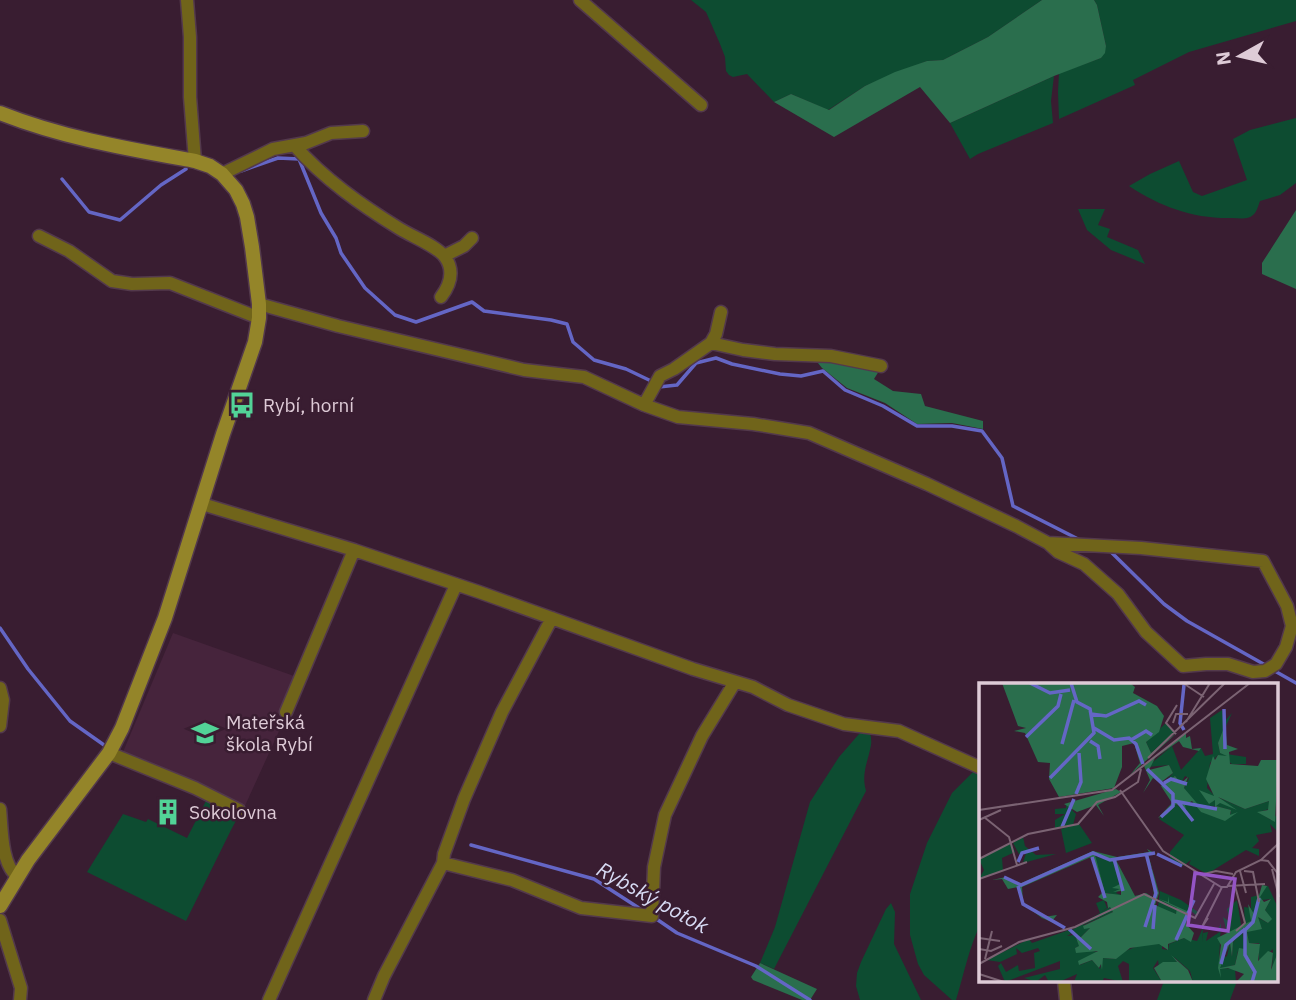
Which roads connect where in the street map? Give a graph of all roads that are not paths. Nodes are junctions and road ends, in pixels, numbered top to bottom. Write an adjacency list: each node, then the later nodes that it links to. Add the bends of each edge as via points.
1 (187, 0): 7 (street)
2 (580, 0): 3 (street)
3 (701, 105)
4 (0, 114): 7 (main road, via 76,138)
5 (363, 131): 6 (street, via 331,133)
6 (293, 145): 8 (street, via 273,149); 11 (street, via 355,199)
7 (195, 161): 8 (main road)
8 (222, 174): 13 (main road, via 236,190 247,217)
9 (39, 236): 13 (street, via 112,281 170,283)
10 (472, 238): 11 (street)
11 (444, 256): 12 (street, via 452,276)
12 (441, 297)
13 (259, 311): 17 (street, via 524,370 584,377); 18 (main road, via 252,354)
14 (721, 312): 15 (street)
15 (711, 343): 16 (street); 17 (street, via 660,376)
16 (881, 366)
17 (644, 405): 19 (street, via 678,417 809,433)
18 (202, 504): 20 (street); 27 (main road, via 155,647)
19 (1048, 543): 19 (street, via 1263,561 1287,606 1292,626 1286,647 1276,664 1265,671 1228,664 1183,666 1146,632 1118,594 1084,564)
20 (354, 550): 21 (street); 25 (street)
21 (456, 585): 22 (street); 37 (street)
22 (552, 618): 23 (street); 31 (street, via 502,712 464,799)
23 (735, 682): 28 (street, via 844,724 899,731); 31 (street, via 702,736 665,815 654,867 652,916 581,908 512,880)
24 (0, 688): 26 (street)
25 (286, 712)
26 (0, 726)
27 (109, 753): 30 (street); 32 (main road)
28 (979, 767)
29 (0, 809): 32 (street, via 6,862)
30 (239, 810)
31 (443, 863): 38 (street)
32 (17, 876): 33 (main road)
33 (0, 906)
34 (0, 920): 36 (street, via 21,988)
35 (1064, 982): 39 (street)
36 (20, 1000)
37 (269, 1000)
38 (374, 1000)
39 (1066, 1000)

